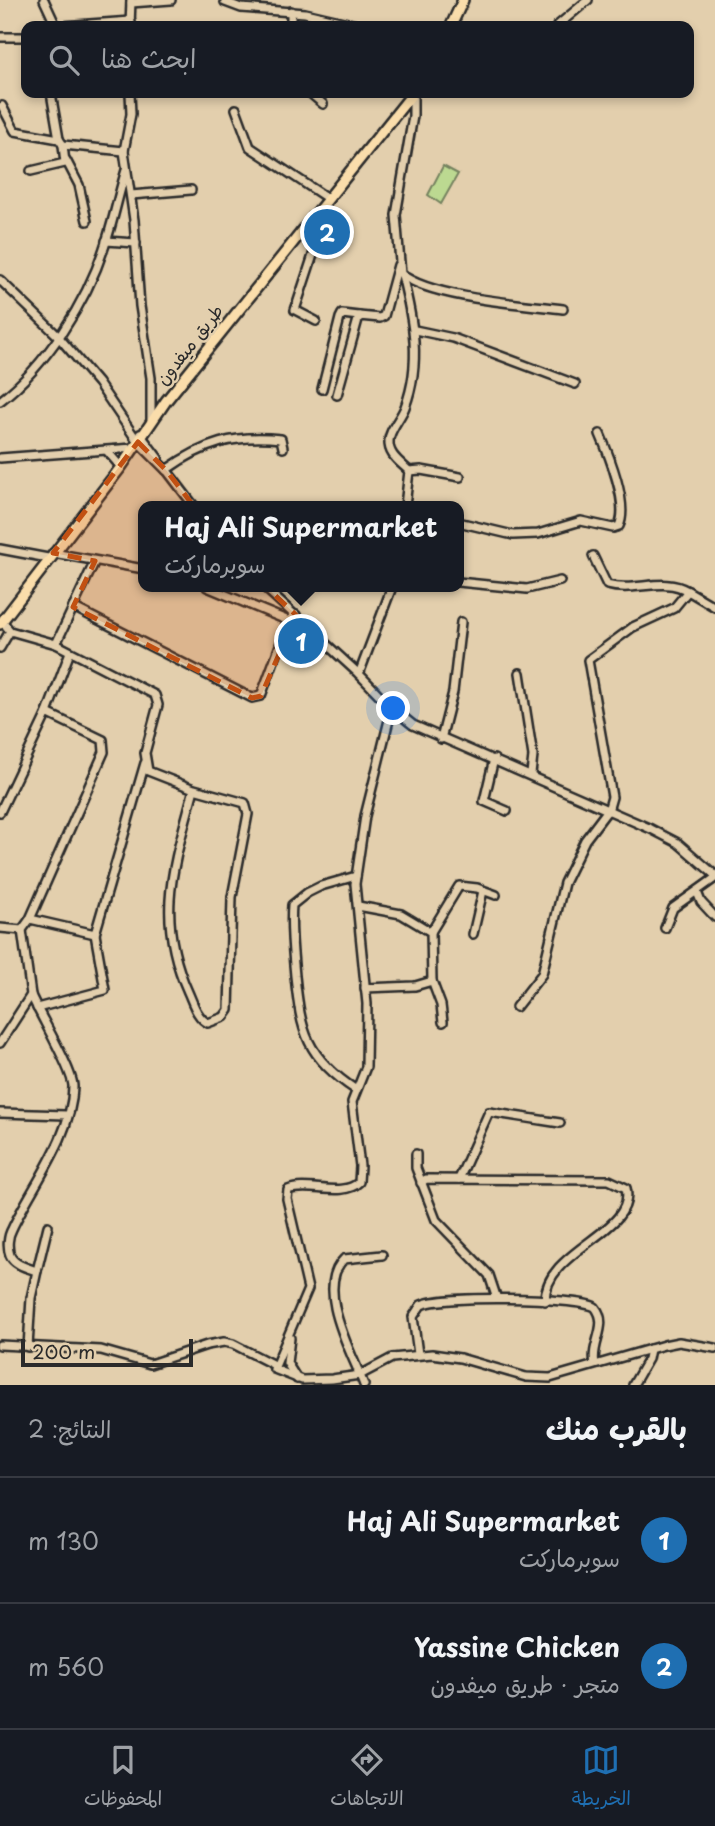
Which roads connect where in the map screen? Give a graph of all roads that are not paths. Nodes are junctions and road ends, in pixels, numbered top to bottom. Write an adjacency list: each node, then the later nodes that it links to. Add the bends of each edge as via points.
1 (44, 0): 8 (street)
2 (171, 0): 5 (street)
3 (463, 0): 12 (main road)
4 (587, 0): 13 (street)
5 (131, 1): 9 (street)
6 (225, 2): 7 (street, via 241,8)
7 (291, 11): 10 (street); 11 (street)
8 (54, 21)
9 (130, 21)
10 (291, 21)
11 (338, 21)
12 (453, 21)
13 (563, 21)
14 (0, 37): 15 (street)
15 (21, 37)
16 (52, 98): 24 (street)
17 (130, 98): 25 (street)
18 (316, 98): 21 (street)
19 (409, 98): 31 (main road, طريق ميفدون)
20 (413, 98): 36 (street, via 396,215)
21 (323, 104)
22 (2, 106): 24 (street, via 15,131)
23 (236, 109): 31 (street, via 250,147)
24 (61, 142): 25 (street); 26 (street)
25 (124, 151): 27 (street)
26 (66, 160): 28 (street, via 59,166); 33 (street, via 79,185)
27 (127, 168): 30 (street); 34 (street)
28 (31, 171)
29 (191, 190): 30 (street)
30 (131, 195): 35 (street)
31 (327, 198): 32 (main road, طريق ميفدون)
32 (313, 216): 41 (street, via 316,249 295,310); 49 (main road, طريق ميفدون)
33 (87, 221)
34 (106, 241): 35 (street); 43 (street, via 74,316)
35 (136, 243): 46 (street)
36 (400, 261): 37 (street); 40 (street, via 384,316)
37 (401, 274): 39 (street, via 412,283 448,291); 42 (street)
38 (0, 280): 43 (street)
39 (563, 309)
40 (359, 316): 45 (street, via 342,314); 47 (street)
41 (316, 321)
42 (415, 330): 44 (street, via 453,338); 58 (street, via 405,406 388,438 389,451)
43 (57, 335): 48 (street, via 36,367); 52 (street)
44 (575, 384)
45 (322, 389)
46 (151, 391): 49 (street, via 154,400); 50 (street)
47 (337, 395)
48 (0, 401)
49 (166, 401): 50 (main road, طريق ميفدون)
50 (151, 421): 52 (main road, طريق ميفدون)
51 (600, 434): 62 (street, via 621,499 619,526 581,521 538,534 513,535)
52 (138, 442): 54 (street); 56 (main road, طريق ميفدون); 57 (street)
53 (283, 448): 57 (street, via 281,439 267,438 205,446)
54 (107, 451): 55 (street); 56 (street)
55 (0, 458)
56 (121, 467): 64 (main road, طريق ميفدون)
57 (166, 470): 60 (street)
58 (409, 471): 59 (street); 61 (street)
59 (460, 477)
60 (190, 501)
61 (406, 501)
62 (464, 523)
63 (0, 550): 64 (street)
64 (50, 555): 66 (street); 79 (main road, طريق ميفدون)
65 (593, 556): 70 (street, via 607,585 666,583)
66 (94, 561): 67 (street); 74 (street)
67 (138, 568)
68 (560, 581): 69 (street, via 527,589)
69 (464, 583)
70 (688, 591): 75 (street); 94 (street, via 674,608 633,626 588,660 612,797)
71 (219, 592): 77 (street)
72 (270, 592): 76 (street)
73 (390, 592): 85 (street)
74 (73, 607): 77 (street, via 252,698 261,696); 81 (street)
75 (715, 607)
76 (296, 615): 77 (street); 85 (street)
77 (289, 621)
78 (461, 622): 88 (street, via 453,692)
79 (1, 623): 80 (street)
80 (10, 631): 81 (street); 82 (street)
81 (56, 644): 83 (street)
82 (0, 648)
83 (70, 652): 87 (street); 90 (street, via 155,695 158,705)
84 (520, 673): 91 (street, via 533,756)
85 (359, 674): 86 (street)
86 (391, 708): 88 (street); 96 (street)
87 (47, 713): 95 (street); 103 (street, via 103,740 104,752)
88 (441, 739): 89 (street)
89 (494, 759): 91 (street); 93 (street, via 484,801)
90 (146, 760): 92 (street, via 148,771); 108 (street)
91 (531, 774): 94 (street)
92 (194, 789): 92 (street, via 238,799 245,803 248,814 232,897 229,1010 208,1023 200,1018 181,978 168,926 170,884)
93 (507, 811)
94 (607, 811): 97 (street, via 678,843); 113 (street, via 592,829 564,883 542,974)
95 (0, 812)
96 (356, 876): 101 (street); 117 (street, via 307,892 292,905 290,929 301,1025 318,1057)
97 (715, 876): 99 (street)
98 (483, 891): 100 (street); 107 (street, via 459,886); 109 (street)
99 (697, 892): 102 (street); 105 (street, via 673,908)
100 (496, 895)
101 (358, 906): 107 (street, via 401,914); 111 (street)
102 (715, 918)
103 (30, 919): 106 (street); 108 (street)
104 (0, 928): 106 (street)
105 (665, 928)
106 (22, 930): 112 (street)
107 (431, 932): 110 (street)
108 (95, 934): 114 (street, via 105,990)
109 (473, 934)
110 (432, 981): 111 (street); 115 (street)
111 (365, 988): 117 (street, via 366,1067)
112 (31, 995): 114 (street); 116 (street)
113 (516, 1007)
114 (37, 1008): 119 (street, via 73,1080)
115 (443, 1022)
116 (0, 1043)
117 (355, 1090): 129 (street, via 352,1102 359,1182 351,1188 298,1187 287,1194 308,1289)
118 (0, 1113): 119 (street)
119 (66, 1115): 126 (street, via 42,1178 8,1243 15,1262)
120 (559, 1124): 122 (street, via 489,1112)
121 (416, 1154): 123 (street)
122 (459, 1179): 123 (street); 128 (street, via 609,1180 626,1188 628,1200 622,1213 562,1264 548,1283)
123 (421, 1183): 127 (street, via 436,1220 489,1275)
124 (48, 1226): 126 (street)
125 (383, 1255): 137 (street, via 344,1259 335,1285 338,1328)
126 (37, 1272): 131 (street)
127 (496, 1296): 128 (street); 134 (street, via 421,1305 413,1317)
128 (545, 1301): 135 (street, via 582,1303 599,1310)
129 (294, 1320): 136 (street); 138 (street, via 286,1356 289,1370)
130 (0, 1345): 131 (street)
131 (28, 1347): 136 (street, via 101,1350 150,1364 223,1342)
132 (715, 1348): 133 (street, via 679,1342)
133 (650, 1349): 135 (street); 140 (street)
134 (418, 1354): 135 (street, via 460,1358 540,1378 568,1376); 137 (street, via 392,1358)
135 (595, 1364)
136 (274, 1365): 138 (street, via 276,1372)
137 (360, 1375): 138 (street); 139 (street)
138 (300, 1381)
139 (365, 1385)
140 (633, 1385)

